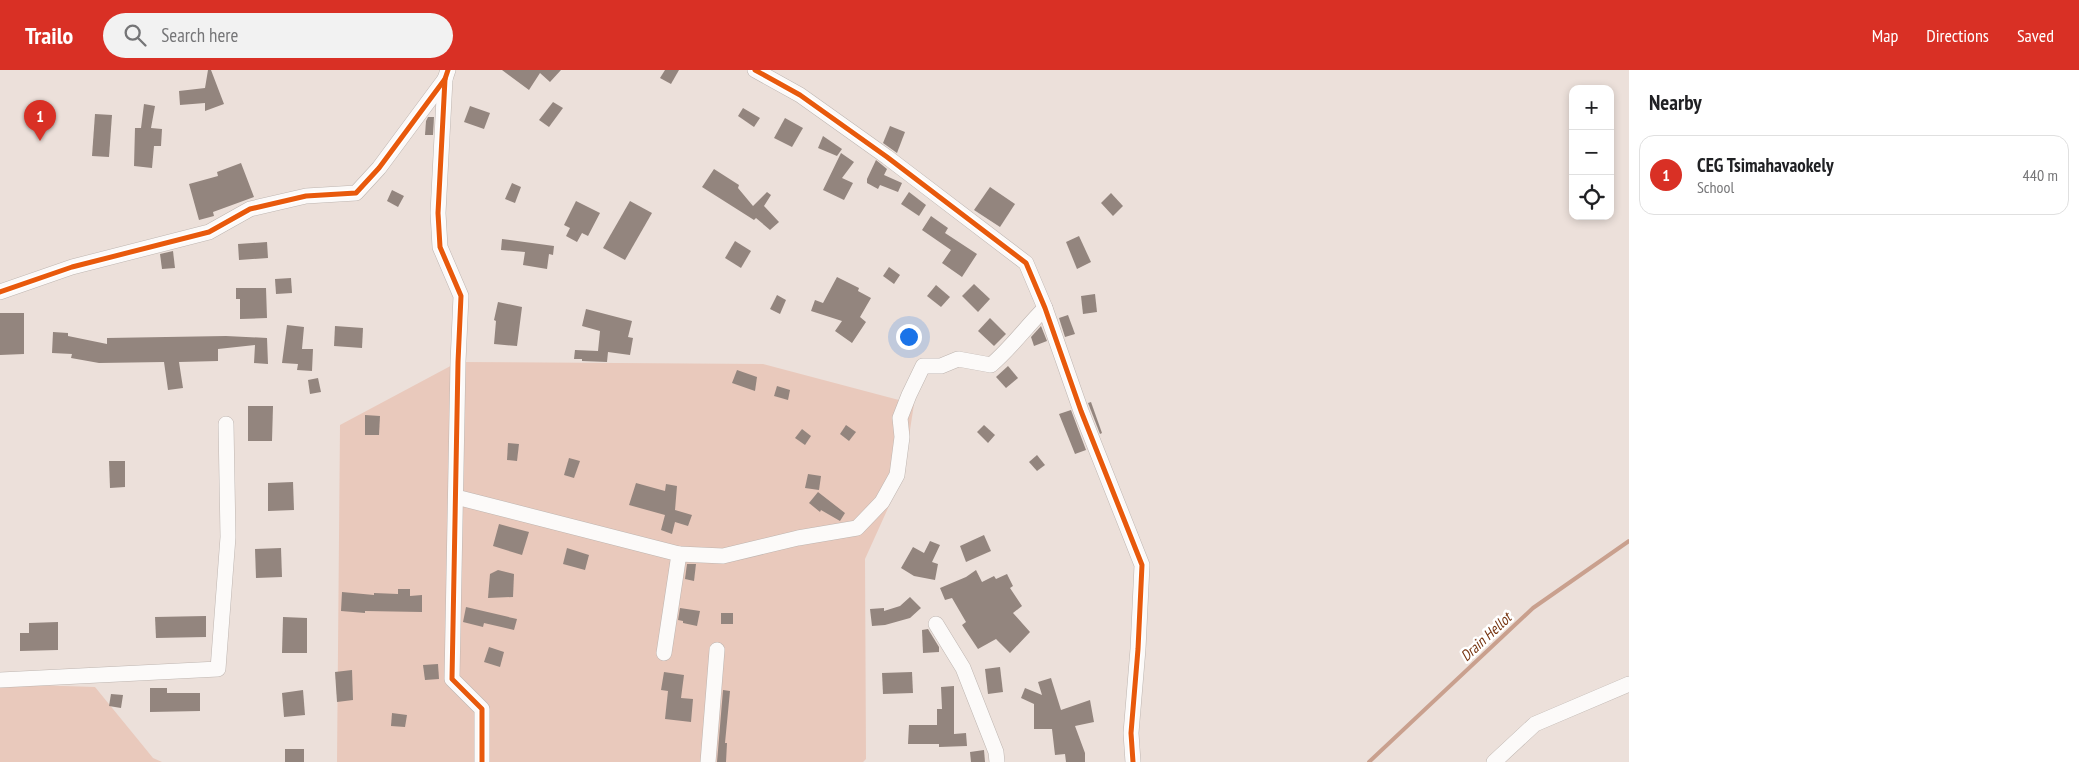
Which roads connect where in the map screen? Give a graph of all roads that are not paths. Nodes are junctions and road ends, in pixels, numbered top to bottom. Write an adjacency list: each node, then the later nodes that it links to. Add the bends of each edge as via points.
1 (755, 70): 4 (street, via 800,95 1026,263)
2 (447, 75): 3 (street, via 379,168 356,193 306,196 250,209 209,232 72,268); 6 (street, via 438,213 440,247 461,296)
3 (0, 292)
4 (1045, 308): 7 (street, via 991,364 958,359 941,366 923,366 900,418 902,437 897,475 882,502 857,528 723,556); 16 (street, via 1081,411 1142,565 1131,732)
5 (226, 424): 11 (street, via 228,537 218,669)
6 (456, 497): 7 (street); 13 (street, via 452,679 482,709)
7 (679, 554): 10 (street)
8 (936, 624): 15 (street, via 963,668)
9 (717, 650): 14 (street)
10 (664, 652)
11 (0, 680)
12 (1629, 684): 17 (street, via 1535,724)
13 (482, 762)
14 (708, 762)
15 (997, 762)
16 (1132, 762)
17 (1494, 762)

